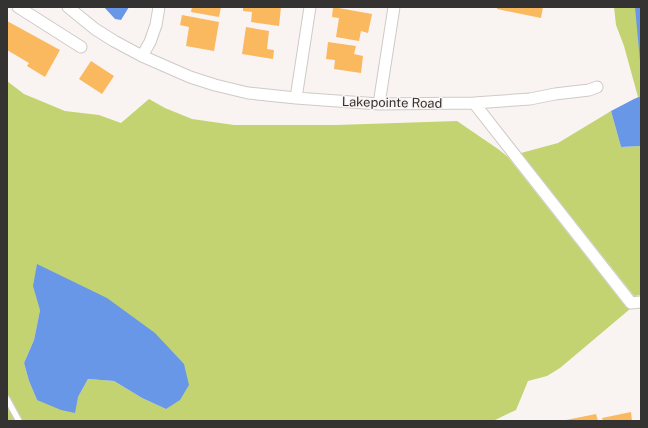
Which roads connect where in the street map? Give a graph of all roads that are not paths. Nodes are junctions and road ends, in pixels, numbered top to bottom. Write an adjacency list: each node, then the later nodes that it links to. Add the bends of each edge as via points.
1 (18, 7): 6 (street)
2 (68, 7): 7 (street, Lakepointe Road, via 114,41)
3 (159, 7): 7 (street, via 156,25)
4 (310, 7): 9 (street)
5 (394, 7): 11 (street)
6 (81, 47)
7 (142, 56): 9 (street, Lakepointe Road, via 215,85 248,93)
8 (597, 87): 10 (street, Lakepointe Road, via 530,99)
9 (296, 98): 11 (street, Lakepointe Road)
10 (474, 103): 11 (street, Lakepointe Road); 12 (street, via 631,303)
11 (379, 104)
12 (641, 302)
13 (7, 399): 14 (lane)
14 (19, 421)

